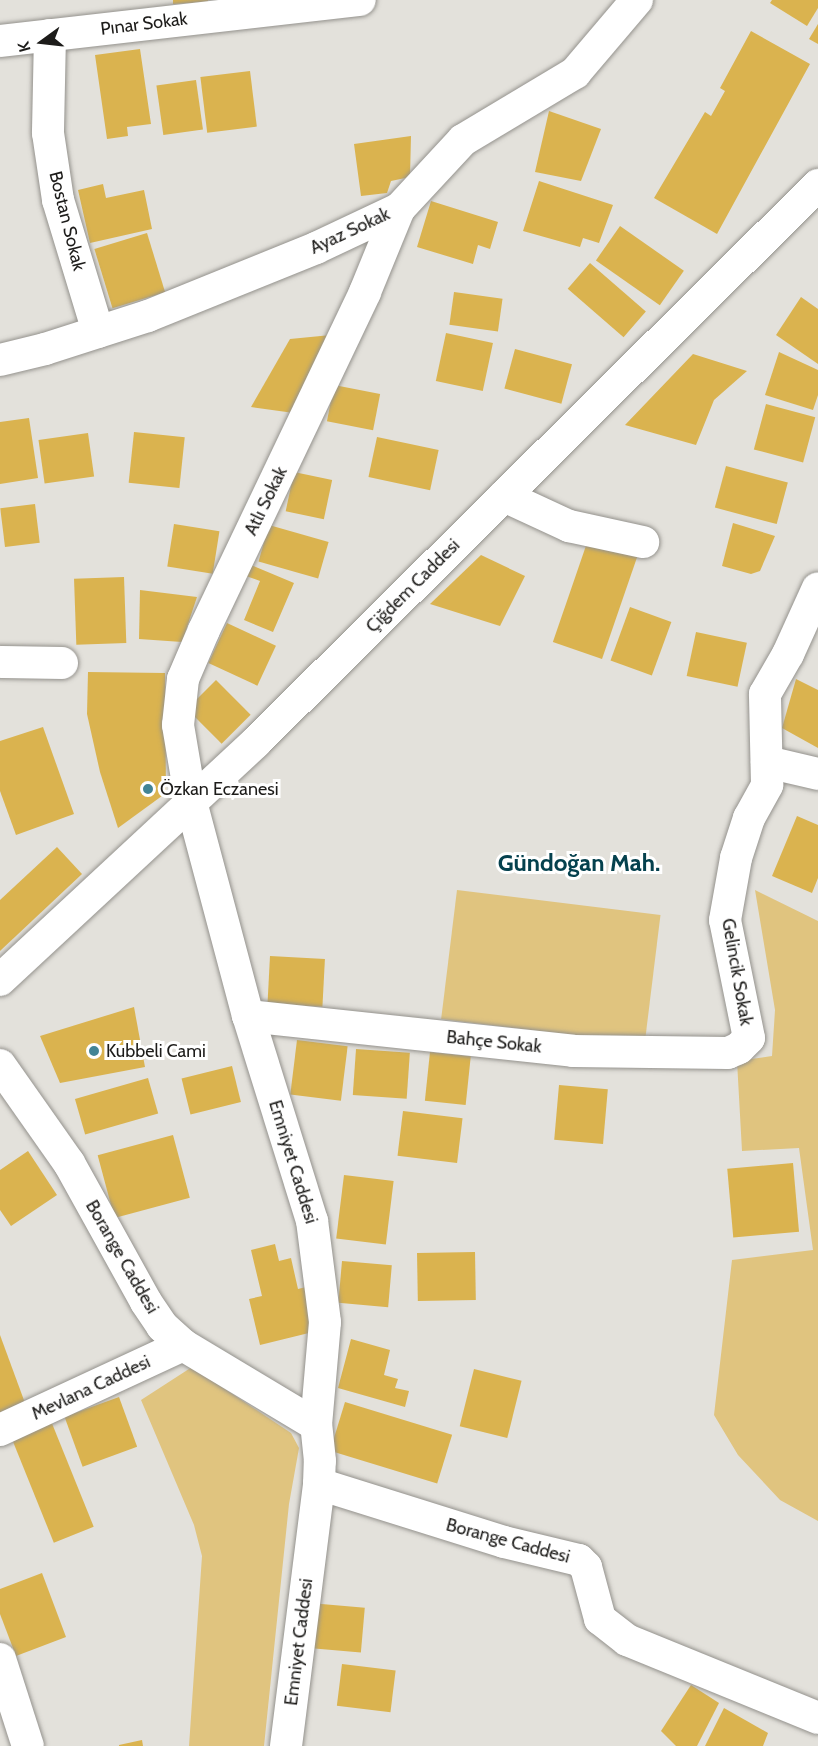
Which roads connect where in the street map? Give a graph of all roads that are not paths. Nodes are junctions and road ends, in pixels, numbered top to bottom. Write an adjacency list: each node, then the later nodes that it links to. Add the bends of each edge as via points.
1 (360, 0): 3 (street, Pınar Sokak)
2 (637, 0): 6 (street, Ayaz Sokak, via 575,73 463,140)
3 (50, 35): 4 (street, Pınar Sokak); 7 (street, Bostan Sokak, via 48,133 58,200)
4 (0, 41)
5 (818, 185): 9 (street, Çiğdem Caddesi)
6 (399, 209): 7 (street, Ayaz Sokak, via 305,252 148,316); 16 (street, Atlı Sokak, via 365,292 183,679 178,725)
7 (98, 332): 8 (street, Ayaz Sokak)
8 (0, 360)
9 (504, 496): 10 (street, via 569,526); 16 (street, Çiğdem Caddesi)
10 (643, 542)
11 (818, 588): 14 (street, Gelincik Sokak, via 765,694)
12 (0, 662): 13 (street)
13 (62, 663)
14 (767, 762): 15 (street); 19 (street, Gelincik Sokak, via 767,785 749,819 736,858 725,920 749,1038)
15 (818, 774)
16 (191, 802): 17 (street, Çiğdem Caddesi); 18 (street, Emniyet Caddesi)
17 (0, 980)
18 (248, 1016): 19 (street, Bahçe Sokak, via 573,1051 728,1053); 22 (street, Emniyet Caddesi, via 312,1221 325,1322)
19 (740, 1048)
20 (0, 1065): 21 (street, Borange Caddesi, via 69,1163 146,1302 162,1326)
21 (183, 1345): 22 (street, Borange Caddesi); 23 (street, Mevlana Caddesi)
22 (316, 1425): 24 (street, Emniyet Caddesi)
23 (0, 1430)
24 (319, 1484): 26 (street, Borange Caddesi, via 424,1519 579,1560 585,1567 600,1619 627,1640); 28 (street, Emniyet Caddesi)
25 (0, 1659): 27 (street)
26 (818, 1718)
27 (17, 1741)
28 (286, 1746)

